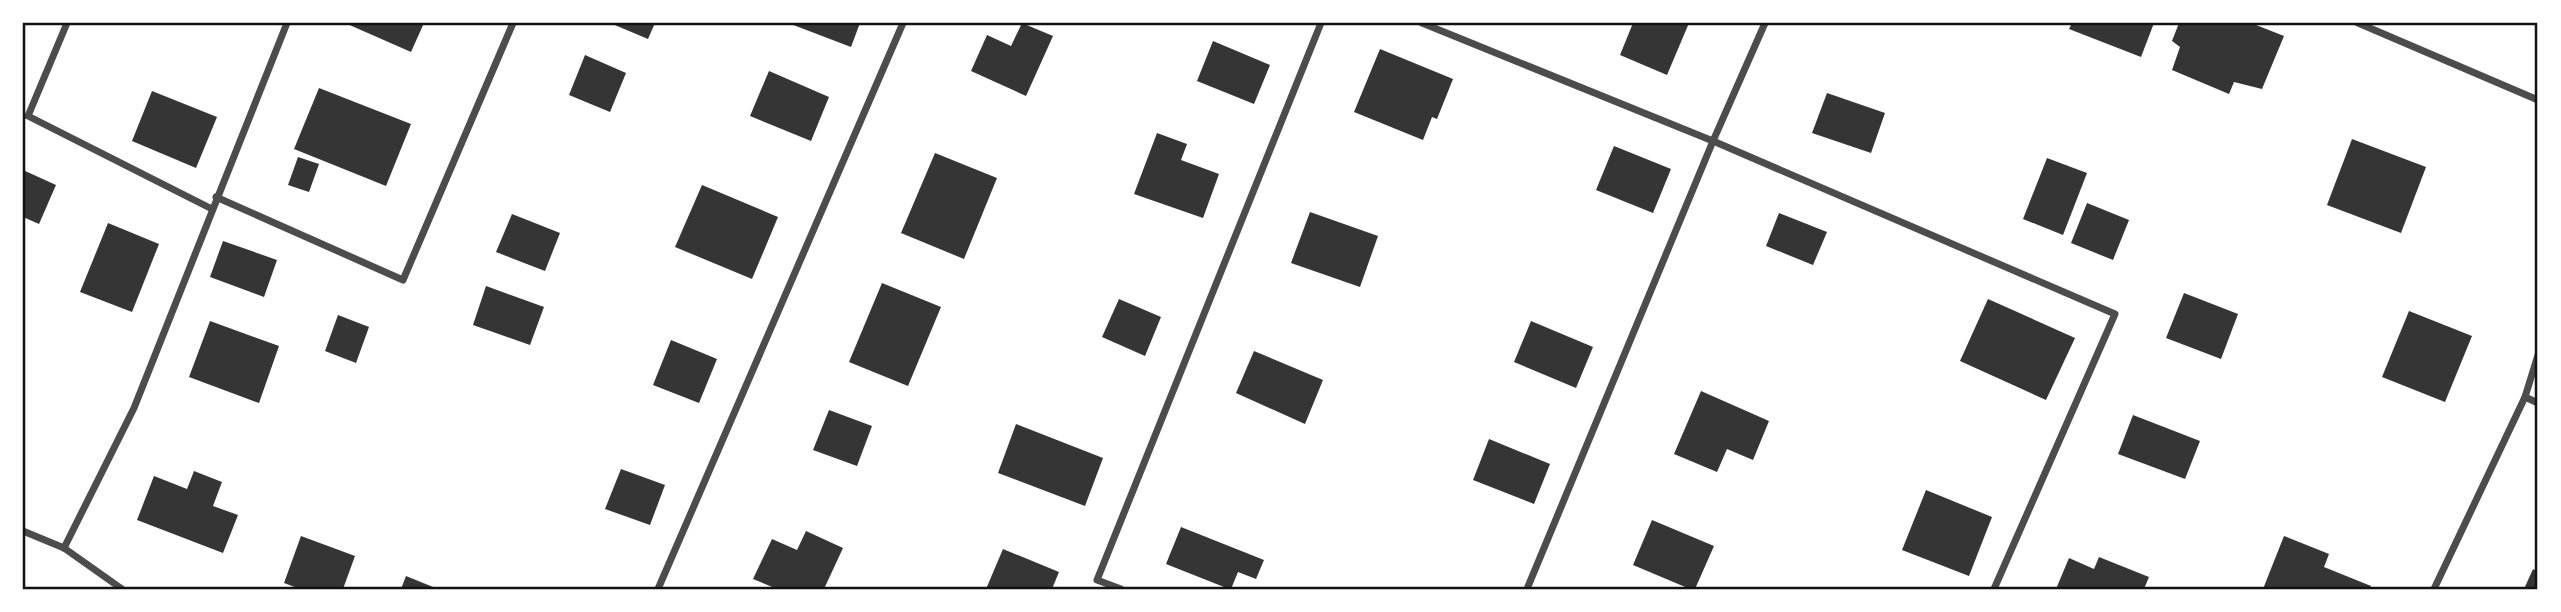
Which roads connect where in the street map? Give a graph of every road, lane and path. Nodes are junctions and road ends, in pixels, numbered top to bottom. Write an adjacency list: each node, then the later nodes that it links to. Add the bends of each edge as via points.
1 (67, 23): 12 (street, via 28,116)
2 (287, 23): 11 (street)
3 (513, 23): 11 (street, via 403,280)
4 (903, 23): 19 (street)
5 (1321, 23): 20 (street, via 1097,580)
6 (1422, 23): 10 (street)
7 (1765, 23): 10 (street)
8 (2358, 23): 9 (street)
9 (2538, 100)
10 (1713, 141): 21 (street); 22 (street, via 2115,314)
11 (216, 197): 12 (street)
12 (212, 209): 17 (street, via 134,408)
13 (2538, 355): 14 (street)
14 (2525, 397): 15 (street); 23 (street)
15 (2538, 403)
16 (23, 531): 17 (street)
17 (64, 548): 18 (street)
18 (122, 589)
19 (658, 589)
20 (1121, 589)
21 (1527, 589)
22 (1994, 589)
23 (2434, 589)

